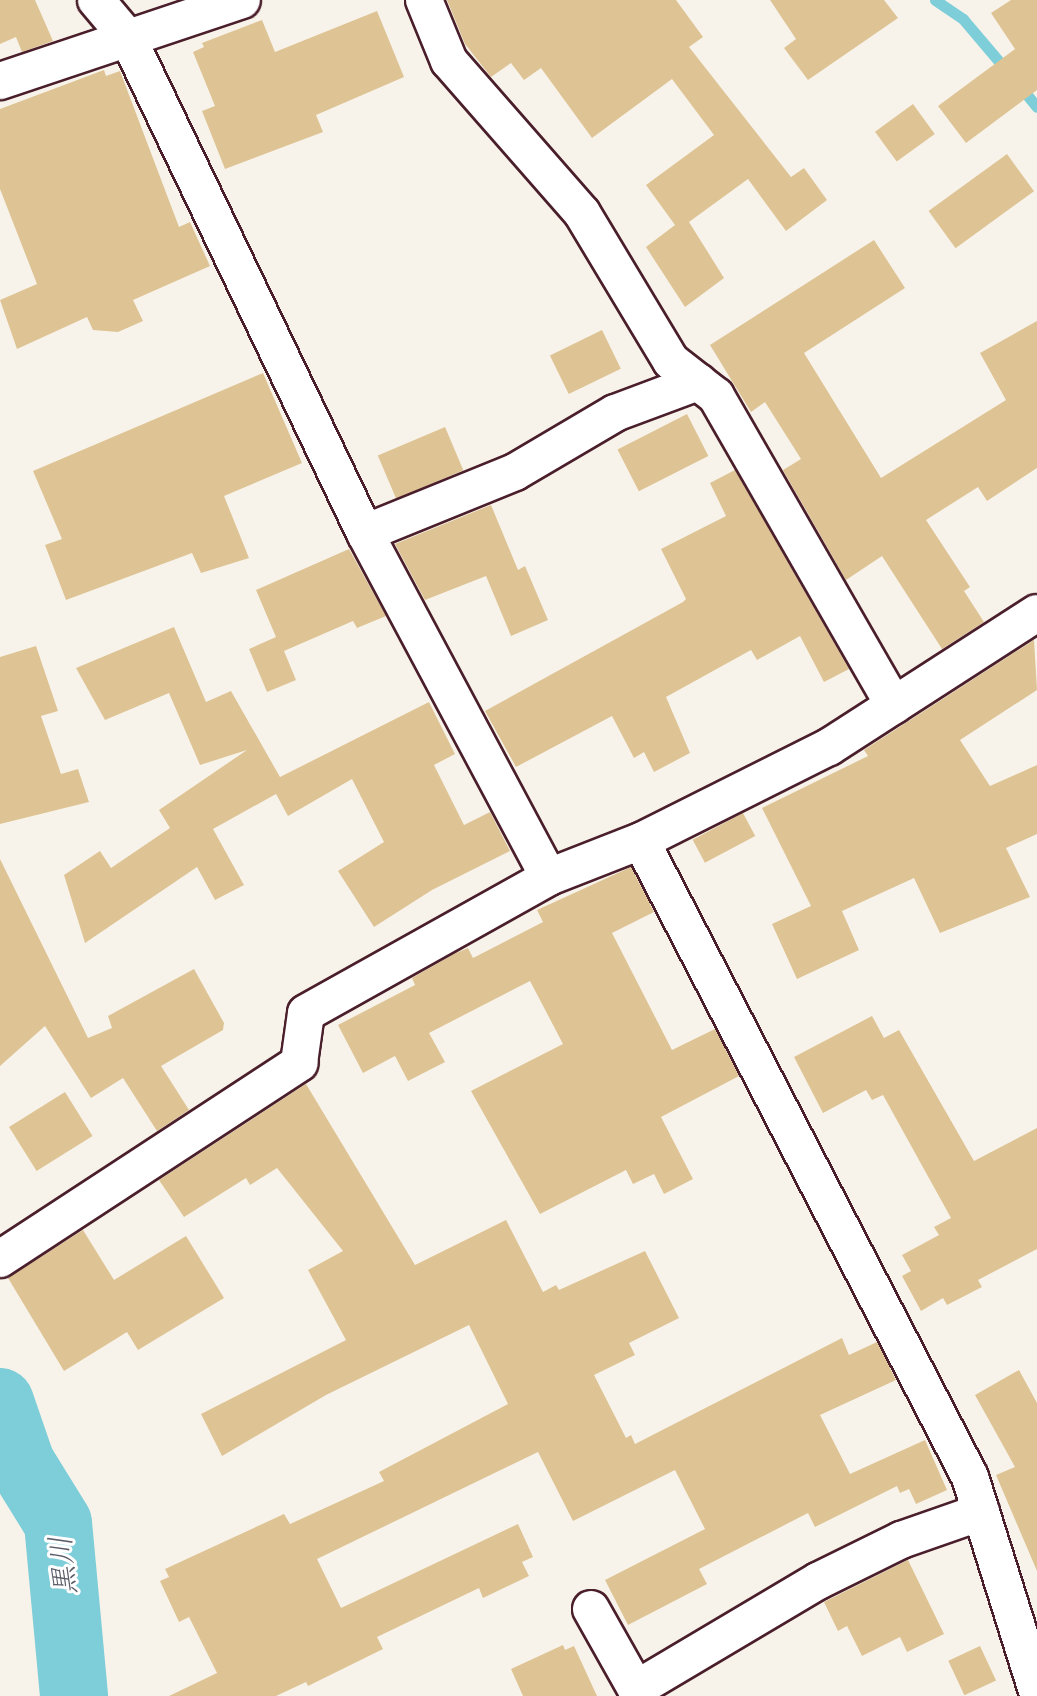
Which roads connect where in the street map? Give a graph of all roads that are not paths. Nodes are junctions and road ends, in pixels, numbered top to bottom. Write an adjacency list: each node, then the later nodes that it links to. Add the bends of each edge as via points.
1 (96, 0): 4 (street)
2 (242, 0): 4 (street)
3 (424, 0): 6 (street, via 449,61 582,213 671,361)
4 (128, 38): 5 (street); 7 (street)
5 (0, 81)
6 (698, 382): 7 (street, via 615,413 515,472); 9 (street, via 716,396)
7 (365, 533): 11 (street)
8 (1037, 613): 9 (street)
9 (894, 705): 10 (street, via 829,747)
10 (641, 841): 11 (street); 13 (street, via 970,1477)
11 (549, 877): 12 (street, via 306,1013 299,1063)
12 (0, 1259)
13 (981, 1512): 14 (street, via 901,1540 818,1581 636,1689); 15 (street)
14 (591, 1609)
15 (1037, 1691)

